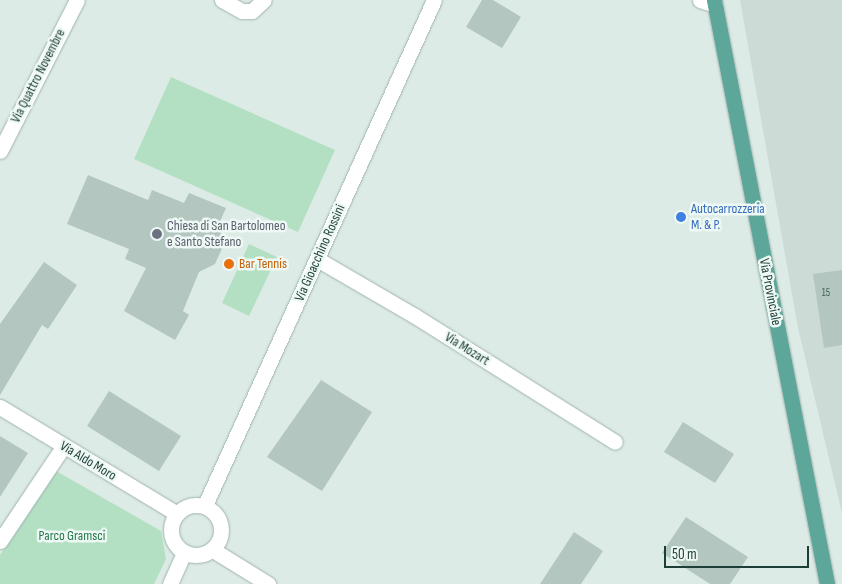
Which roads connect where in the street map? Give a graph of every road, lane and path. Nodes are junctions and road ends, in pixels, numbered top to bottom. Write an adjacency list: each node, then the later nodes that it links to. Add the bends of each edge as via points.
1 (76, 0): 7 (street, Via Quattro Novembre)
2 (222, 0): 3 (street, via 242,11 252,11)
3 (264, 0)
4 (434, 0): 8 (street, Via Gioacchino Rossini)
5 (700, 0): 6 (street)
6 (714, 2): 19 (main road, Via Provinciale)
7 (0, 151)
8 (317, 259): 10 (street, Via Mozart, via 415,316); 12 (street, Via Gioacchino Rossini)
9 (0, 408): 11 (street, Via Aldo Moro)
10 (615, 442)
11 (63, 447): 13 (street, Via Aldo Moro); 14 (street)
12 (205, 505): 13 (street, via 189,504); 15 (street, via 219,517 222,534)
13 (176, 513): 16 (street, via 170,527 173,542)
14 (0, 541)
15 (212, 550): 16 (street, via 199,555); 18 (street)
16 (184, 553): 17 (street)
17 (170, 584)
18 (268, 584)
19 (827, 584)

